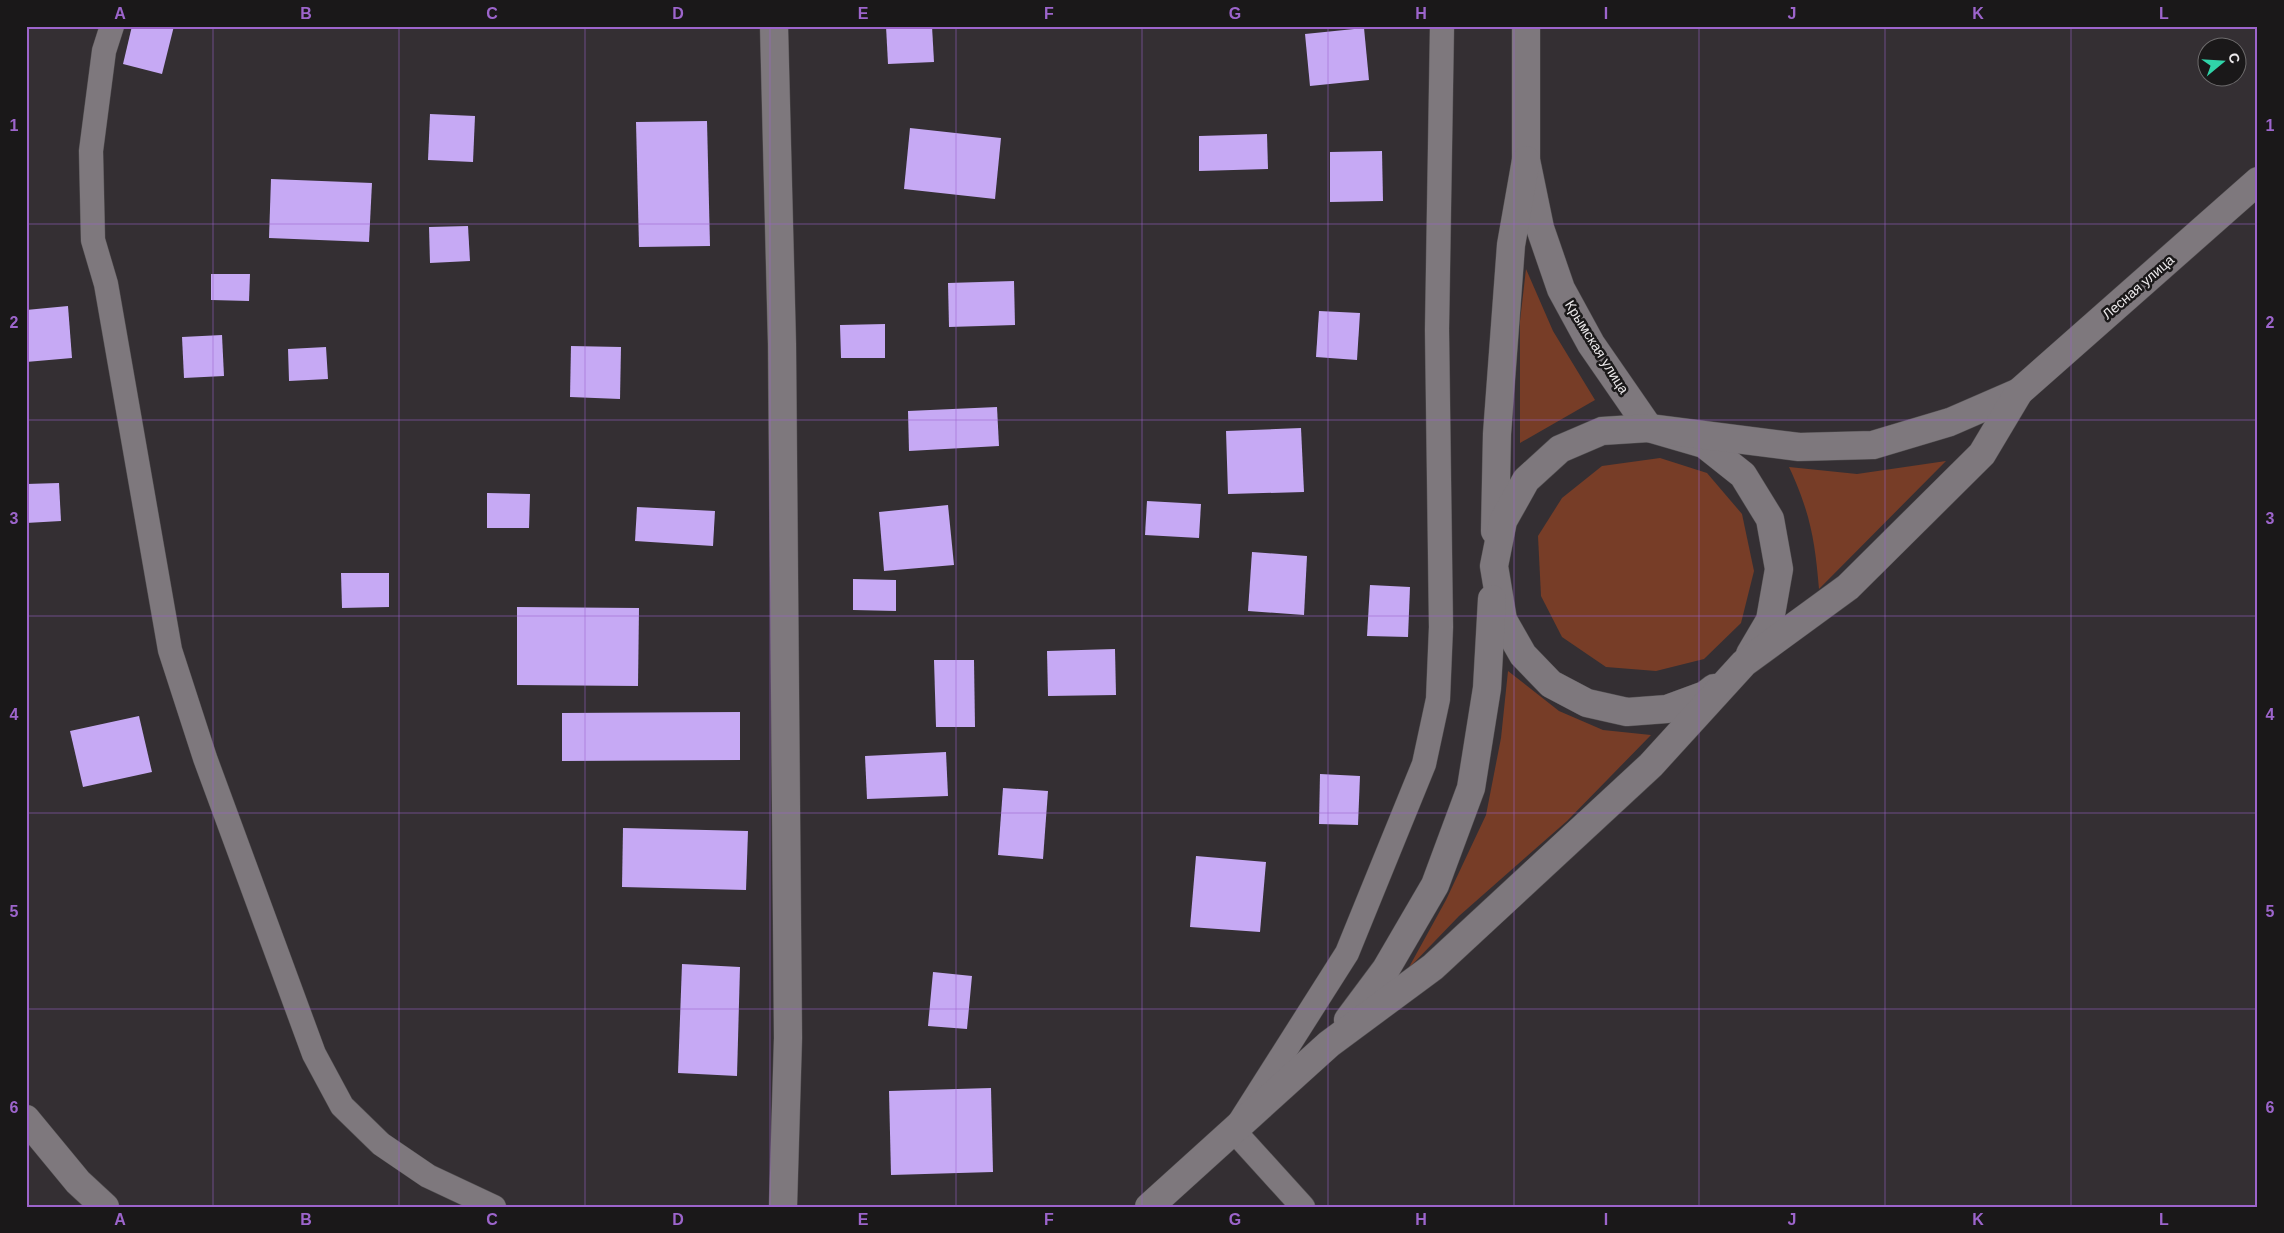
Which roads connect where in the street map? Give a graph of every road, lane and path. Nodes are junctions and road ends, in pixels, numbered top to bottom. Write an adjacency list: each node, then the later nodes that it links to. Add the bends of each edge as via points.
1 (112, 26): 15 (lane, via 104,51 91,151 93,240 106,284 170,650 205,758 314,1054 342,1106 381,1144 428,1176)
2 (774, 26): 16 (street, via 782,344 788,1018)
3 (1442, 26): 13 (lane, via 1437,330 1438,699 1424,764 1347,952)
4 (1526, 26): 5 (street, Крымская улица)
5 (1526, 160): 8 (street, Крымская улица, via 1540,228 1561,290 1592,344); 9 (street, via 1511,245 1497,434)
6 (2258, 181): 7 (street, Лесная улица)
7 (2019, 392): 8 (street, via 1950,422 1873,445 1799,447); 10 (street, via 1982,454 1848,588)
8 (1649, 428): 9 (street, via 1602,431 1560,450 1526,480 1503,521); 10 (street, via 1704,444 1744,475 1770,519 1779,569 1772,611 1770,620)
9 (1494, 566): 10 (street, via 1503,620 1522,655 1551,684 1587,704 1627,712 1667,709 1705,695); 11 (street, via 1487,688 1471,788 1435,885 1386,969)
10 (1744, 663): 11 (street, via 1651,765 1440,960)
11 (1329, 1044): 13 (street)
12 (26, 1120): 14 (street, via 78,1182)
13 (1234, 1131): 17 (street); 18 (lane)
14 (106, 1207)
15 (494, 1207)
16 (783, 1207)
17 (1149, 1207)
18 (1303, 1207)

